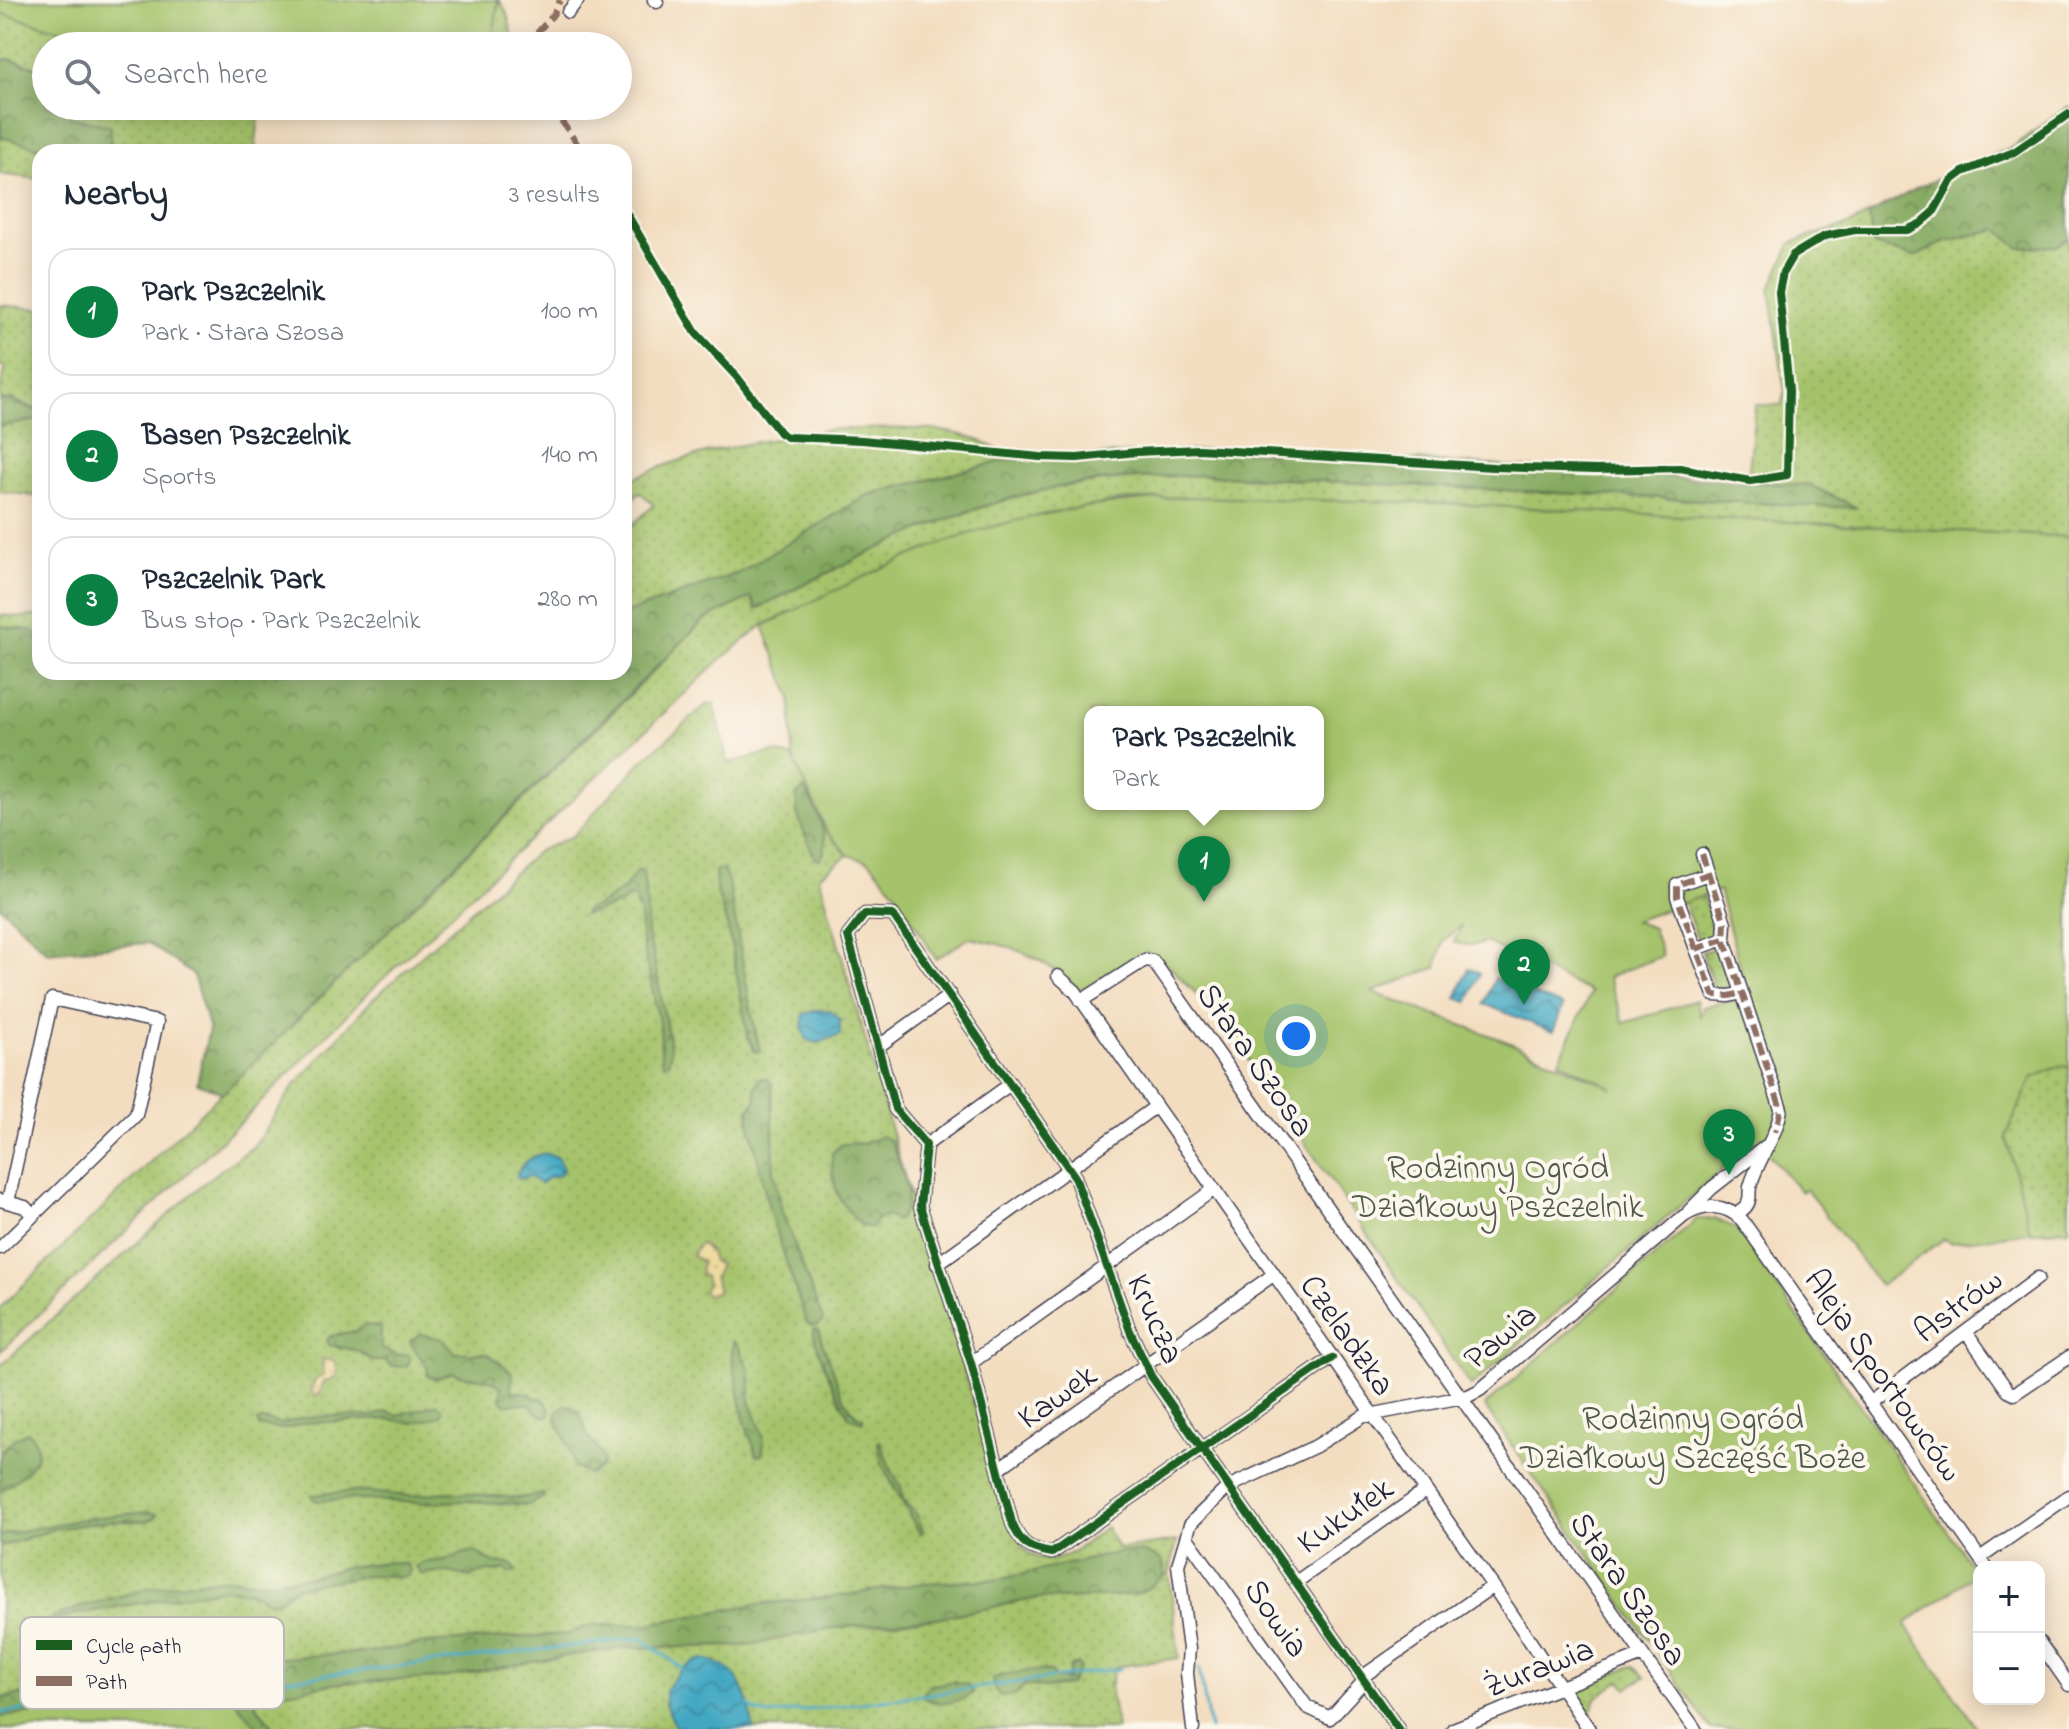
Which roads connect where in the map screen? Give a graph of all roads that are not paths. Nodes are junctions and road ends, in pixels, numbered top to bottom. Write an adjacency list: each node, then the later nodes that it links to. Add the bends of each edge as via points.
1 (569, 0): 2 (street, via 568,12)
2 (578, 0)
3 (1702, 854): 4 (street)
4 (1708, 874): 5 (street, via 1725,923); 6 (street, via 1677,885)
5 (1724, 939): 6 (street); 8 (street)
6 (1696, 949): 8 (street, via 1714,995)
7 (1058, 976): 10 (street, Czeladzka)
8 (1742, 993): 15 (street, via 1781,1109)
9 (950, 995): 11 (street); 11 (street, Krucza, via 893,915 865,914 848,936); 12 (street, Krucza)
10 (1081, 1001): 13 (street, Czeladzka); 35 (street, Stara Szosa, via 1145,960 1153,961)
11 (879, 1046): 14 (street, via 895,1109)
12 (1009, 1085): 14 (street); 16 (street, Krucza)
13 (1155, 1107): 16 (street); 19 (street, Czeladzka)
14 (926, 1145): 26 (street, via 920,1206)
15 (1766, 1146): 17 (street); 20 (street)
16 (1069, 1170): 26 (street); 27 (street, Krucza, via 1082,1192)
17 (1729, 1175): 18 (street); 20 (street, via 1742,1179)
18 (1718, 1183): 22 (street, via 1718,1194); 24 (street)
19 (1213, 1190): 27 (street); 28 (street, Czeladzka)
20 (1749, 1190): 22 (street, via 1745,1209)
21 (4, 1201): 23 (street, via 25,1207); 23 (street, via 52,999 157,1022 136,1115)
22 (1731, 1212): 24 (street, Pawia, via 1702,1208); 36 (street, Aleja Sportowców)
23 (32, 1215): 25 (street)
24 (1684, 1216): 35 (street, Pawia, via 1480,1390)
25 (0, 1248)
26 (937, 1264): 33 (street)
27 (1107, 1267): 33 (street); 34 (street, Krucza)
28 (1273, 1275): 32 (street, Czeladzka); 34 (street, Kawek)
29 (2038, 1278): 30 (street, Astrów)
30 (1967, 1333): 31 (street, via 2014,1394); 36 (street, Astrów)
31 (2069, 1357)
32 (1332, 1358): 37 (street, Czeladzka); 38 (street)
33 (971, 1363): 39 (street)
34 (1145, 1366): 38 (street, Krucza); 39 (street, Kawek)
35 (1462, 1397): 37 (street, Pawia); 49 (street, Stara Szosa)
36 (1870, 1403): 44 (street, Aleja Sportowców)
37 (1372, 1414): 40 (street, Pawia); 41 (street, Czeladzka)
38 (1203, 1449): 39 (street, via 1052,1553 1031,1549 1018,1537); 40 (street, Krucza)
39 (998, 1469)
40 (1228, 1487): 43 (street, via 1190,1525); 46 (street, Krucza)
41 (1425, 1491): 46 (street, Kukułek); 47 (street, Czeladzka)
42 (2069, 1496): 45 (street)
43 (1188, 1539): 53 (street, Sowia, via 1307,1707); 54 (street, via 1178,1565)
44 (1982, 1561)
45 (1986, 1561)
46 (1296, 1582): 50 (street, Krucza)
47 (1493, 1586): 50 (street); 52 (street, Czeladzka)
48 (2045, 1651): 51 (street)
49 (1643, 1655): 52 (street, Żurawia); 59 (street, Stara Szosa)
50 (1363, 1679): 53 (street); 56 (street, Krucza)
51 (2069, 1685)
52 (1561, 1687): 57 (street, Żurawia); 58 (street, Czeladzka)
53 (1330, 1718): 55 (street)
54 (1193, 1729)
55 (1319, 1729)
56 (1398, 1729)
57 (1453, 1729)
58 (1589, 1729)
59 (1695, 1729)

